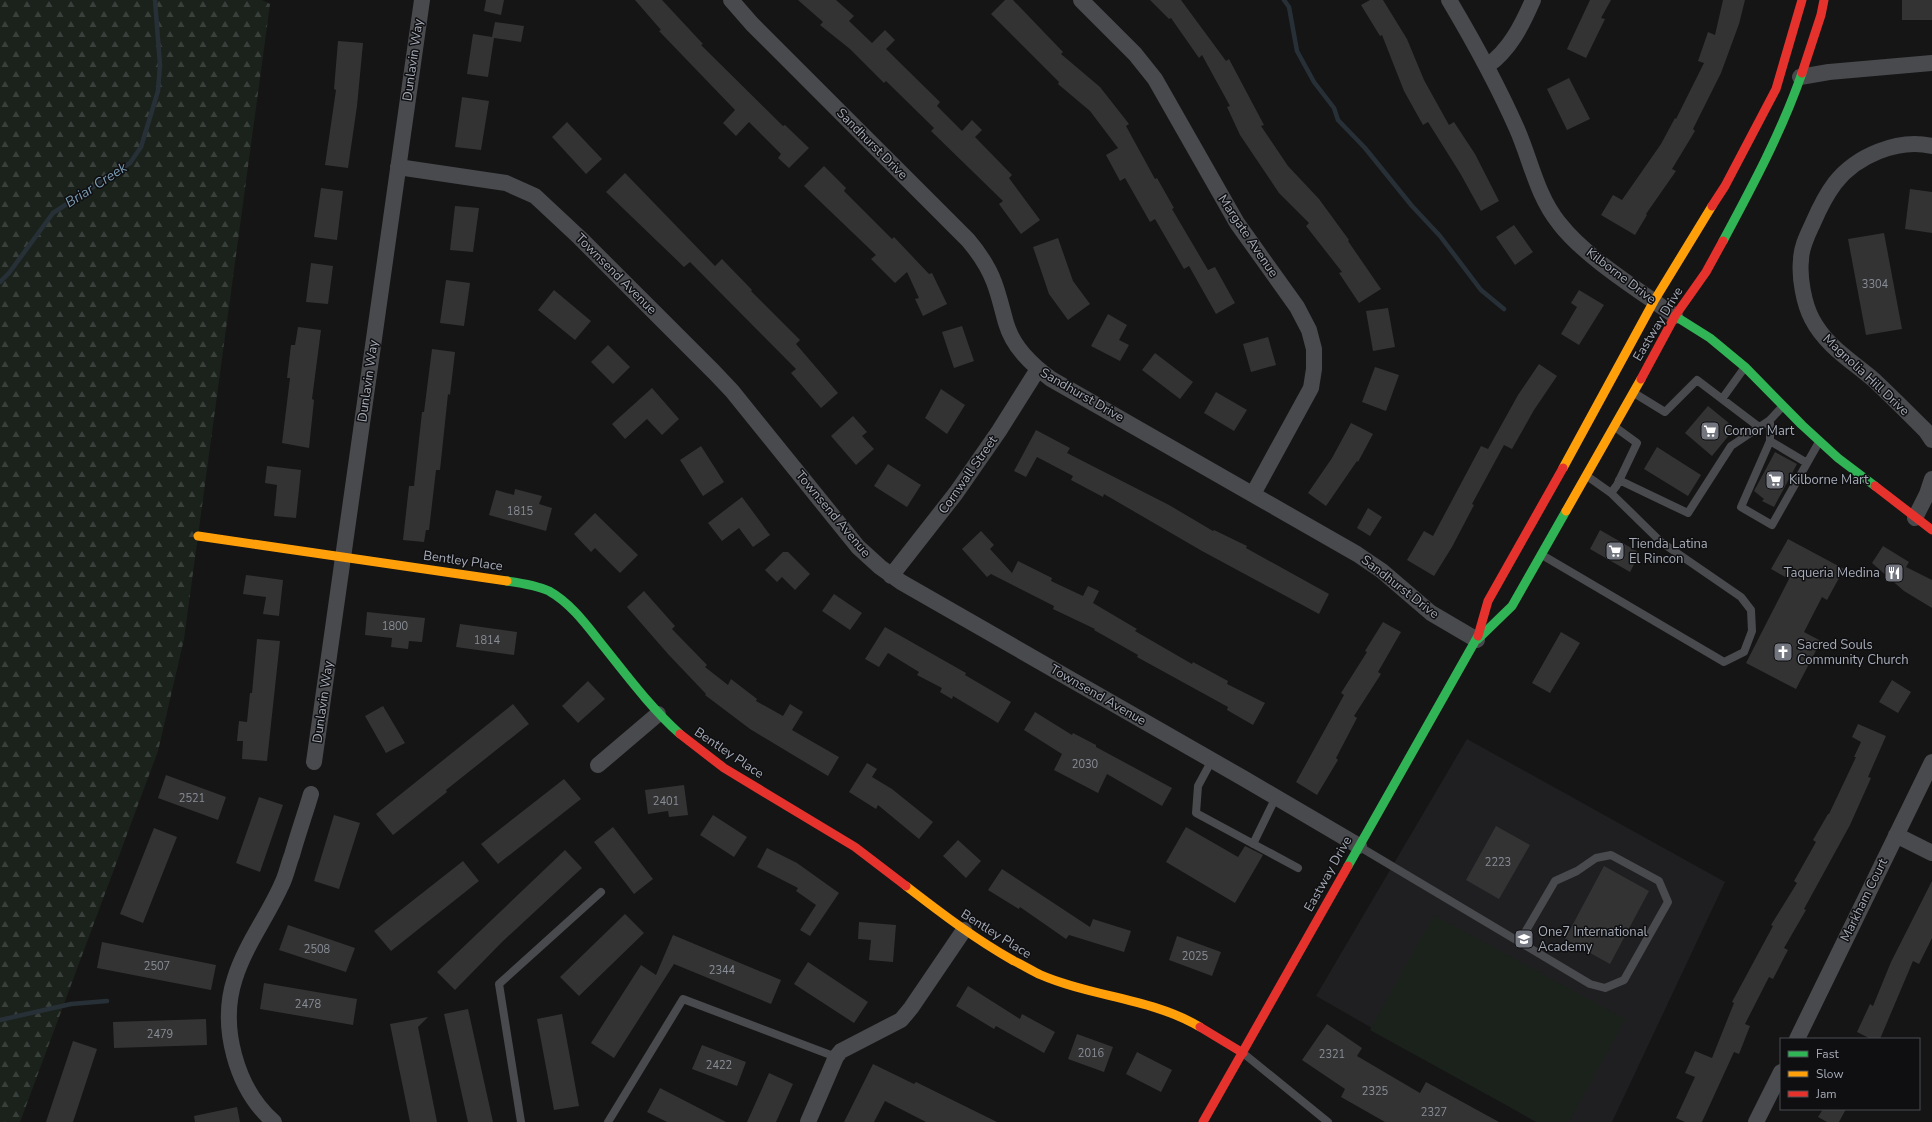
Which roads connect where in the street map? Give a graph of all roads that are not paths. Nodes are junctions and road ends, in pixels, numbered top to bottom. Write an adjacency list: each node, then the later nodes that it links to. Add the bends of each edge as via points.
1 (422, 0): 12 (street, Dunlavin Way)
2 (731, 0): 16 (street, Sandhurst Drive, via 968,240 983,260 994,282 1006,325 1017,346)
3 (1081, 0): 31 (street, Margate Avenue, via 1135,54 1155,79 1221,196 1261,258 1297,307 1309,330 1314,349 1311,388)
4 (1449, 0): 9 (street, Kilborne Drive)
5 (1533, 0): 9 (street, via 1504,53)
6 (1802, 0): 13 (main road, Eastway Drive, via 1776,89 1725,186)
7 (1824, 0): 10 (main road, Eastway Drive)
8 (1932, 63): 10 (street)
9 (1487, 66): 13 (street, Kilborne Drive, via 1517,130 1540,192 1558,222 1587,252)
10 (1800, 77): 14 (main road, Eastway Drive, via 1774,141 1746,199 1706,272)
11 (1932, 146): 23 (street, Magnolia Hill Drive, via 1908,143 1872,155 1852,166 1836,183 1820,208 1805,240 1801,260 1804,298 1811,318 1819,330 1828,342 1879,386 1926,431)
12 (398, 167): 36 (street, Dunlavin Way); 37 (street, Townsend Avenue, via 506,183 526,191 543,202 732,391 858,547)
13 (1654, 301): 14 (street, Kilborne Drive); 38 (main road, Eastway Drive, via 1488,601)
14 (1675, 316): 15 (main road, Kilborne Drive, via 1710,338); 17 (main road, Eastway Drive)
15 (1745, 367): 18 (lane); 19 (main road, Kilborne Drive)
16 (1038, 369): 31 (street, Sandhurst Drive, via 1051,379); 37 (street, Cornwall Street, via 956,493)
17 (1634, 392): 18 (lane, via 1666,412 1697,380); 21 (main road, Eastway Drive)
18 (1722, 399): 22 (lane)
19 (1784, 405): 20 (lane); 25 (main road, Kilborne Drive)
20 (1770, 420): 22 (lane); 24 (lane)
21 (1614, 427): 27 (main road, Eastway Drive); 29 (lane, via 1637,443)
22 (1759, 427): 29 (lane, via 1731,446 1688,514)
23 (1932, 440)
24 (1770, 441): 26 (lane); 26 (lane, via 1741,507 1772,525)
25 (1819, 441): 26 (lane); 32 (main road, Kilborne Drive)
26 (1807, 463)
27 (1586, 476): 30 (lane); 35 (main road, Eastway Drive)
28 (1932, 479): 32 (street)
29 (1619, 480): 30 (lane)
30 (1611, 493): 35 (lane, via 1661,542 1741,598 1751,610 1752,631 1744,652 1724,662)
31 (1253, 494): 38 (street, Sandhurst Drive, via 1357,554 1382,571 1431,613)
32 (1915, 518): 33 (main road, Kilborne Drive)
33 (1932, 530)
34 (198, 536): 36 (main road, Bentley Place)
35 (1541, 555): 38 (main road, Eastway Drive, via 1512,606)
36 (343, 557): 39 (main road, Bentley Place, via 528,584 548,591 580,618); 41 (street, Dunlavin Way)
37 (891, 576): 40 (street, Townsend Avenue)
38 (1477, 640): 48 (main road, Eastway Drive)
39 (658, 714): 43 (street); 52 (main road, Bentley Place, via 706,755 855,847)
40 (1212, 760): 45 (street, Townsend Avenue); 47 (lane, via 1198,786 1196,812)
41 (314, 762)
42 (1932, 762): 46 (street, Markham Court)
43 (598, 765)
44 (311, 794): 58 (street, via 282,885 235,977 228,1013 236,1064 248,1090 264,1113)
45 (1276, 797): 47 (lane); 48 (street, Townsend Avenue)
46 (1896, 835): 49 (street); 54 (street, Markham Court)
47 (1253, 844): 50 (lane)
48 (1359, 846): 53 (lane); 55 (main road, Eastway Drive)
49 (1932, 853)
50 (1298, 868)
51 (601, 892): 59 (lane, via 499,984)
52 (964, 930): 55 (main road, Bentley Place, via 1040,975 1175,1015); 56 (street, via 901,1020)
53 (1520, 941): 53 (lane, via 1555,881 1577,871 1596,858 1611,855 1659,881 1668,902 1624,980 1605,988 1590,984)
54 (1797, 1038)
55 (1243, 1053): 62 (main road, Eastway Drive); 63 (lane)
56 (836, 1056): 60 (lane, via 683,999); 61 (street)
57 (1780, 1074): 64 (street)
58 (274, 1122)
59 (521, 1122)
60 (608, 1122)
61 (808, 1122)
62 (1203, 1122)
63 (1328, 1122)
64 (1756, 1122)

